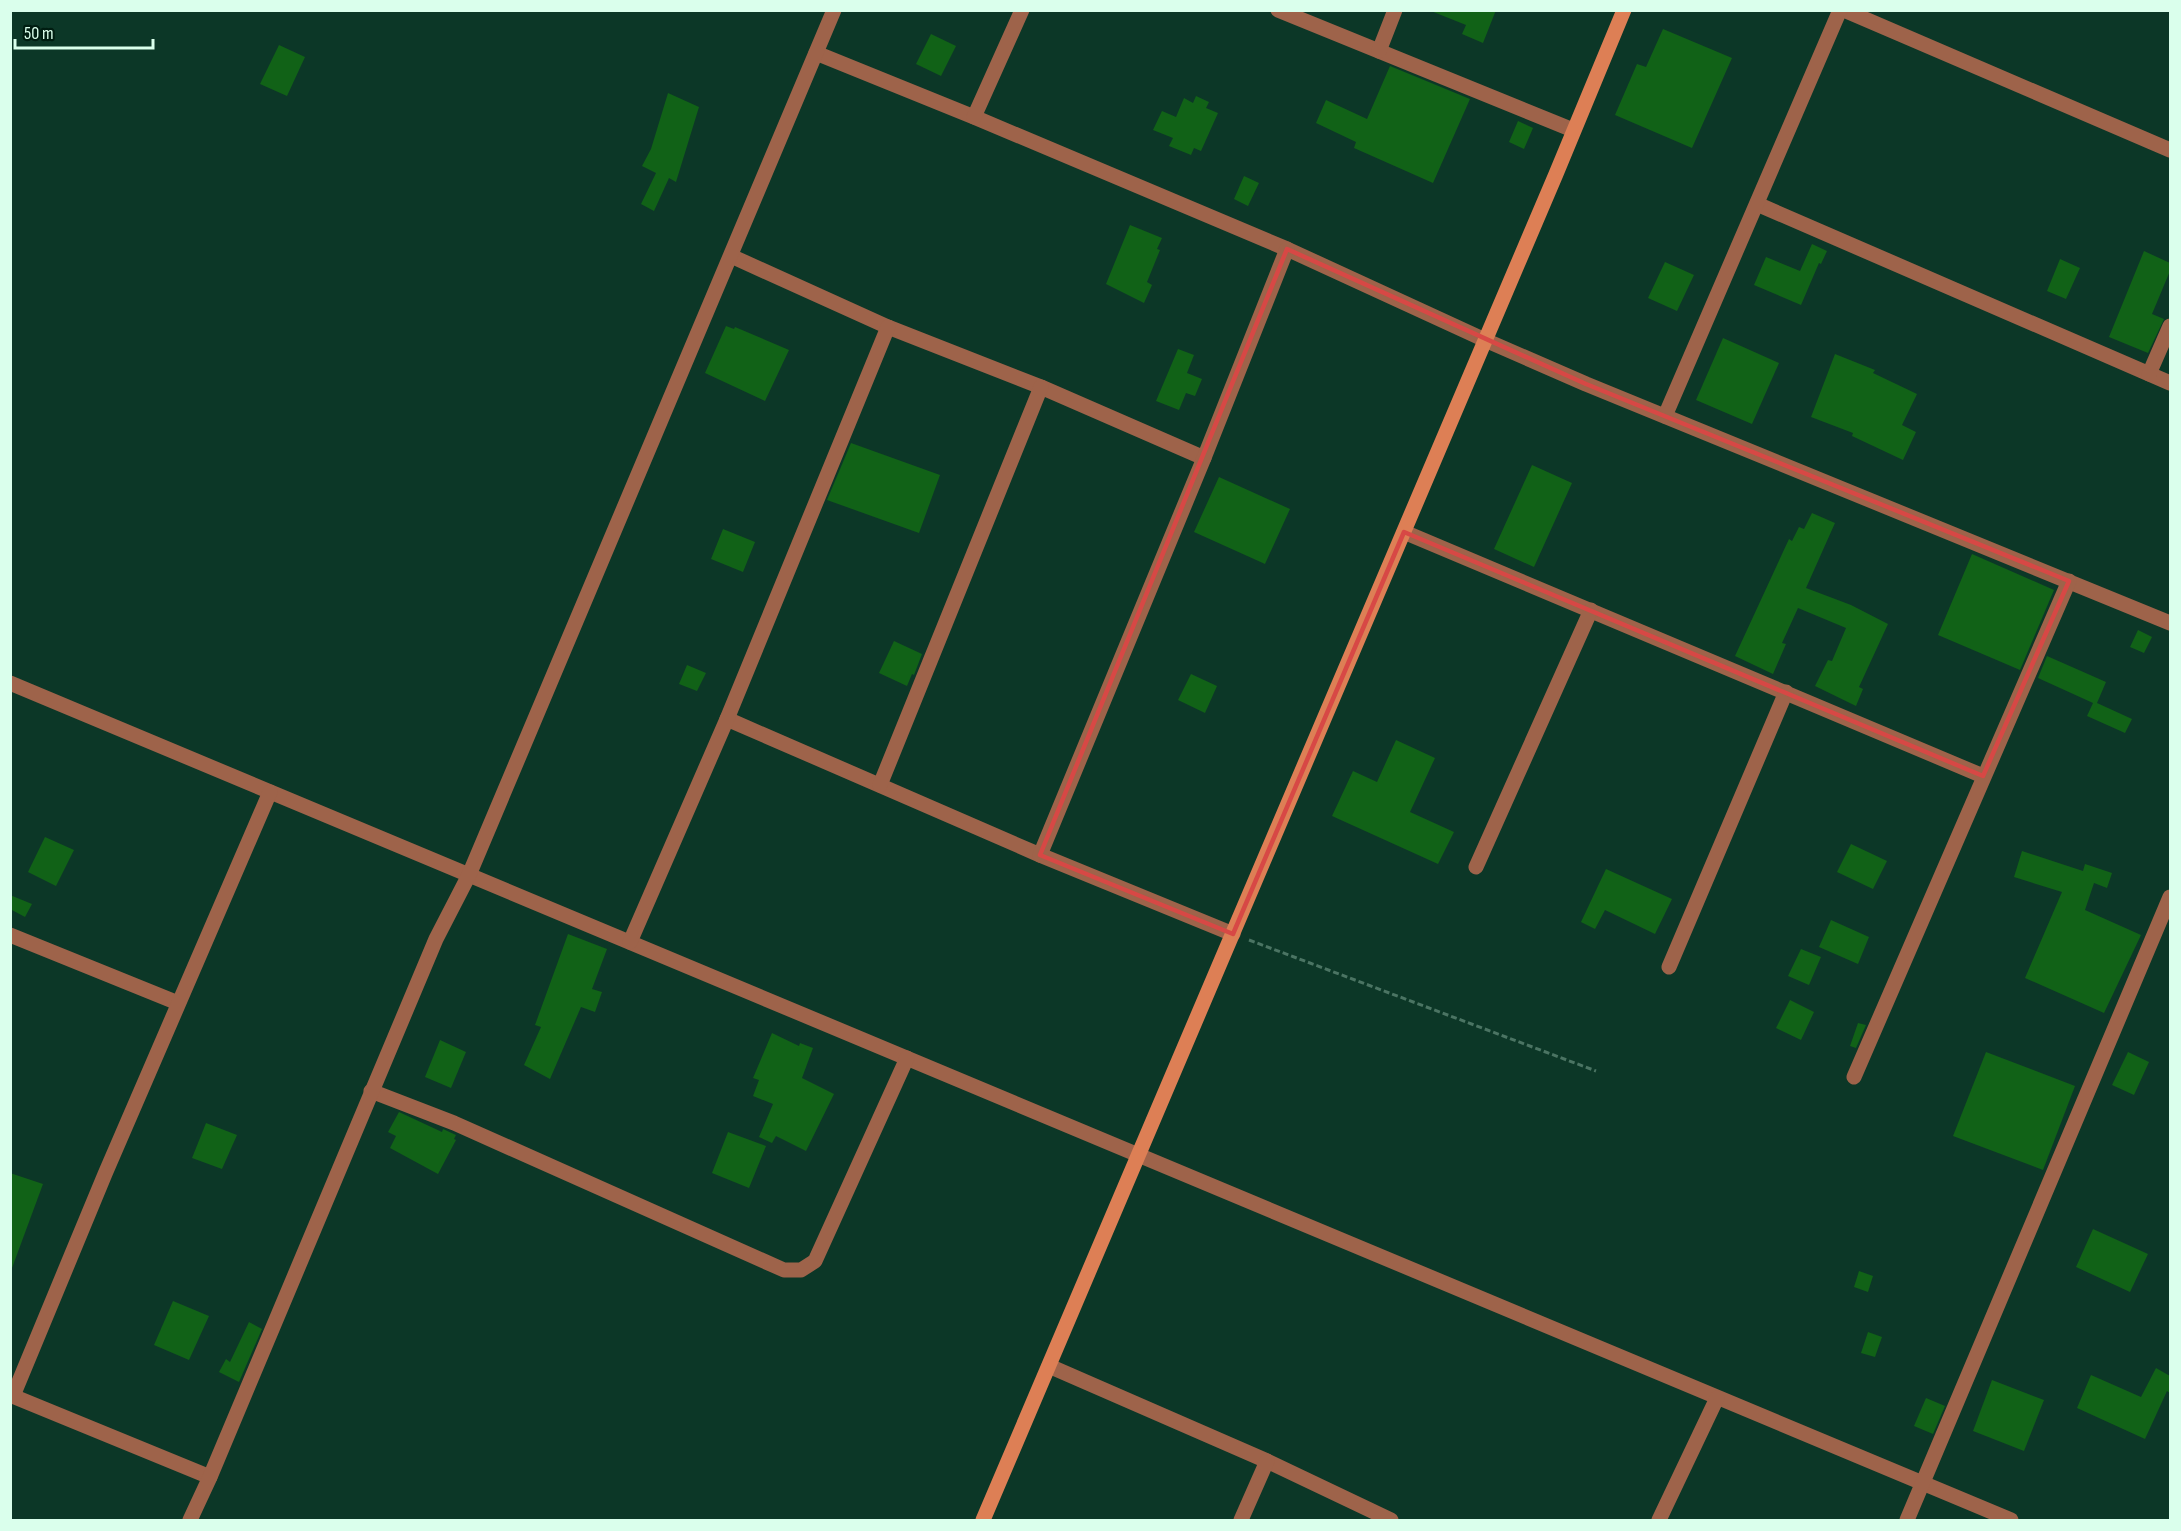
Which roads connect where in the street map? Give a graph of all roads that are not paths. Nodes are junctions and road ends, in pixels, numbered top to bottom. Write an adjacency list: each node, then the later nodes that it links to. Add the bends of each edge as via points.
1 (834, 10): 8 (street)
2 (1022, 10): 9 (street)
3 (1278, 10): 7 (street)
4 (1395, 10): 7 (street)
5 (1624, 10): 10 (street)
6 (1842, 10): 11 (street); 12 (street)
7 (1379, 51): 10 (street)
8 (816, 53): 9 (street); 14 (street)
9 (974, 117): 13 (street)
10 (1574, 130): 17 (street)
11 (2170, 150)
12 (1757, 204): 18 (street); 21 (street)
13 (1287, 249): 17 (street); 22 (street)
14 (731, 256): 16 (street); 35 (street)
15 (2170, 326): 18 (street)
16 (888, 327): 20 (street); 29 (street)
17 (1485, 340): 21 (street); 23 (street)
18 (2149, 374): 19 (street)
19 (2170, 383)
20 (1041, 387): 22 (street); 31 (street)
21 (1665, 416): 24 (street)
22 (1204, 458): 33 (street)
23 (1404, 532): 25 (street); 37 (street)
24 (2068, 582): 26 (street); 30 (street)
25 (1591, 610): 28 (street); 34 (street)
26 (2170, 623)
27 (10, 683): 32 (street)
28 (1786, 692): 30 (street); 40 (street)
29 (727, 719): 31 (street); 39 (street)
30 (1983, 776): 43 (street)
31 (880, 785): 33 (street)
32 (270, 792): 35 (street); 41 (street)
33 (1040, 855): 37 (street)
34 (1476, 867)
35 (469, 875): 39 (street); 44 (street, via 435,939)
36 (2170, 897): 51 (street)
37 (1233, 934): 45 (street)
38 (10, 935): 41 (street)
39 (630, 942): 42 (street)
40 (1669, 967)
41 (178, 1003): 47 (street)
42 (907, 1058): 44 (street, via 815,1261 801,1270 784,1270 453,1123); 45 (street)
43 (1854, 1077)
44 (371, 1091): 50 (street)
45 (1139, 1156): 46 (street); 48 (street)
46 (1049, 1366): 49 (street); 53 (street)
47 (12, 1395): 50 (street)
48 (1717, 1398): 51 (street); 56 (street)
49 (1267, 1461): 54 (street); 55 (street)
50 (210, 1477): 52 (street)
51 (1923, 1484): 57 (street); 58 (street)
52 (190, 1521)
53 (983, 1521)
54 (1241, 1521)
55 (1391, 1521)
56 (1659, 1521)
57 (1907, 1521)
58 (2011, 1521)

